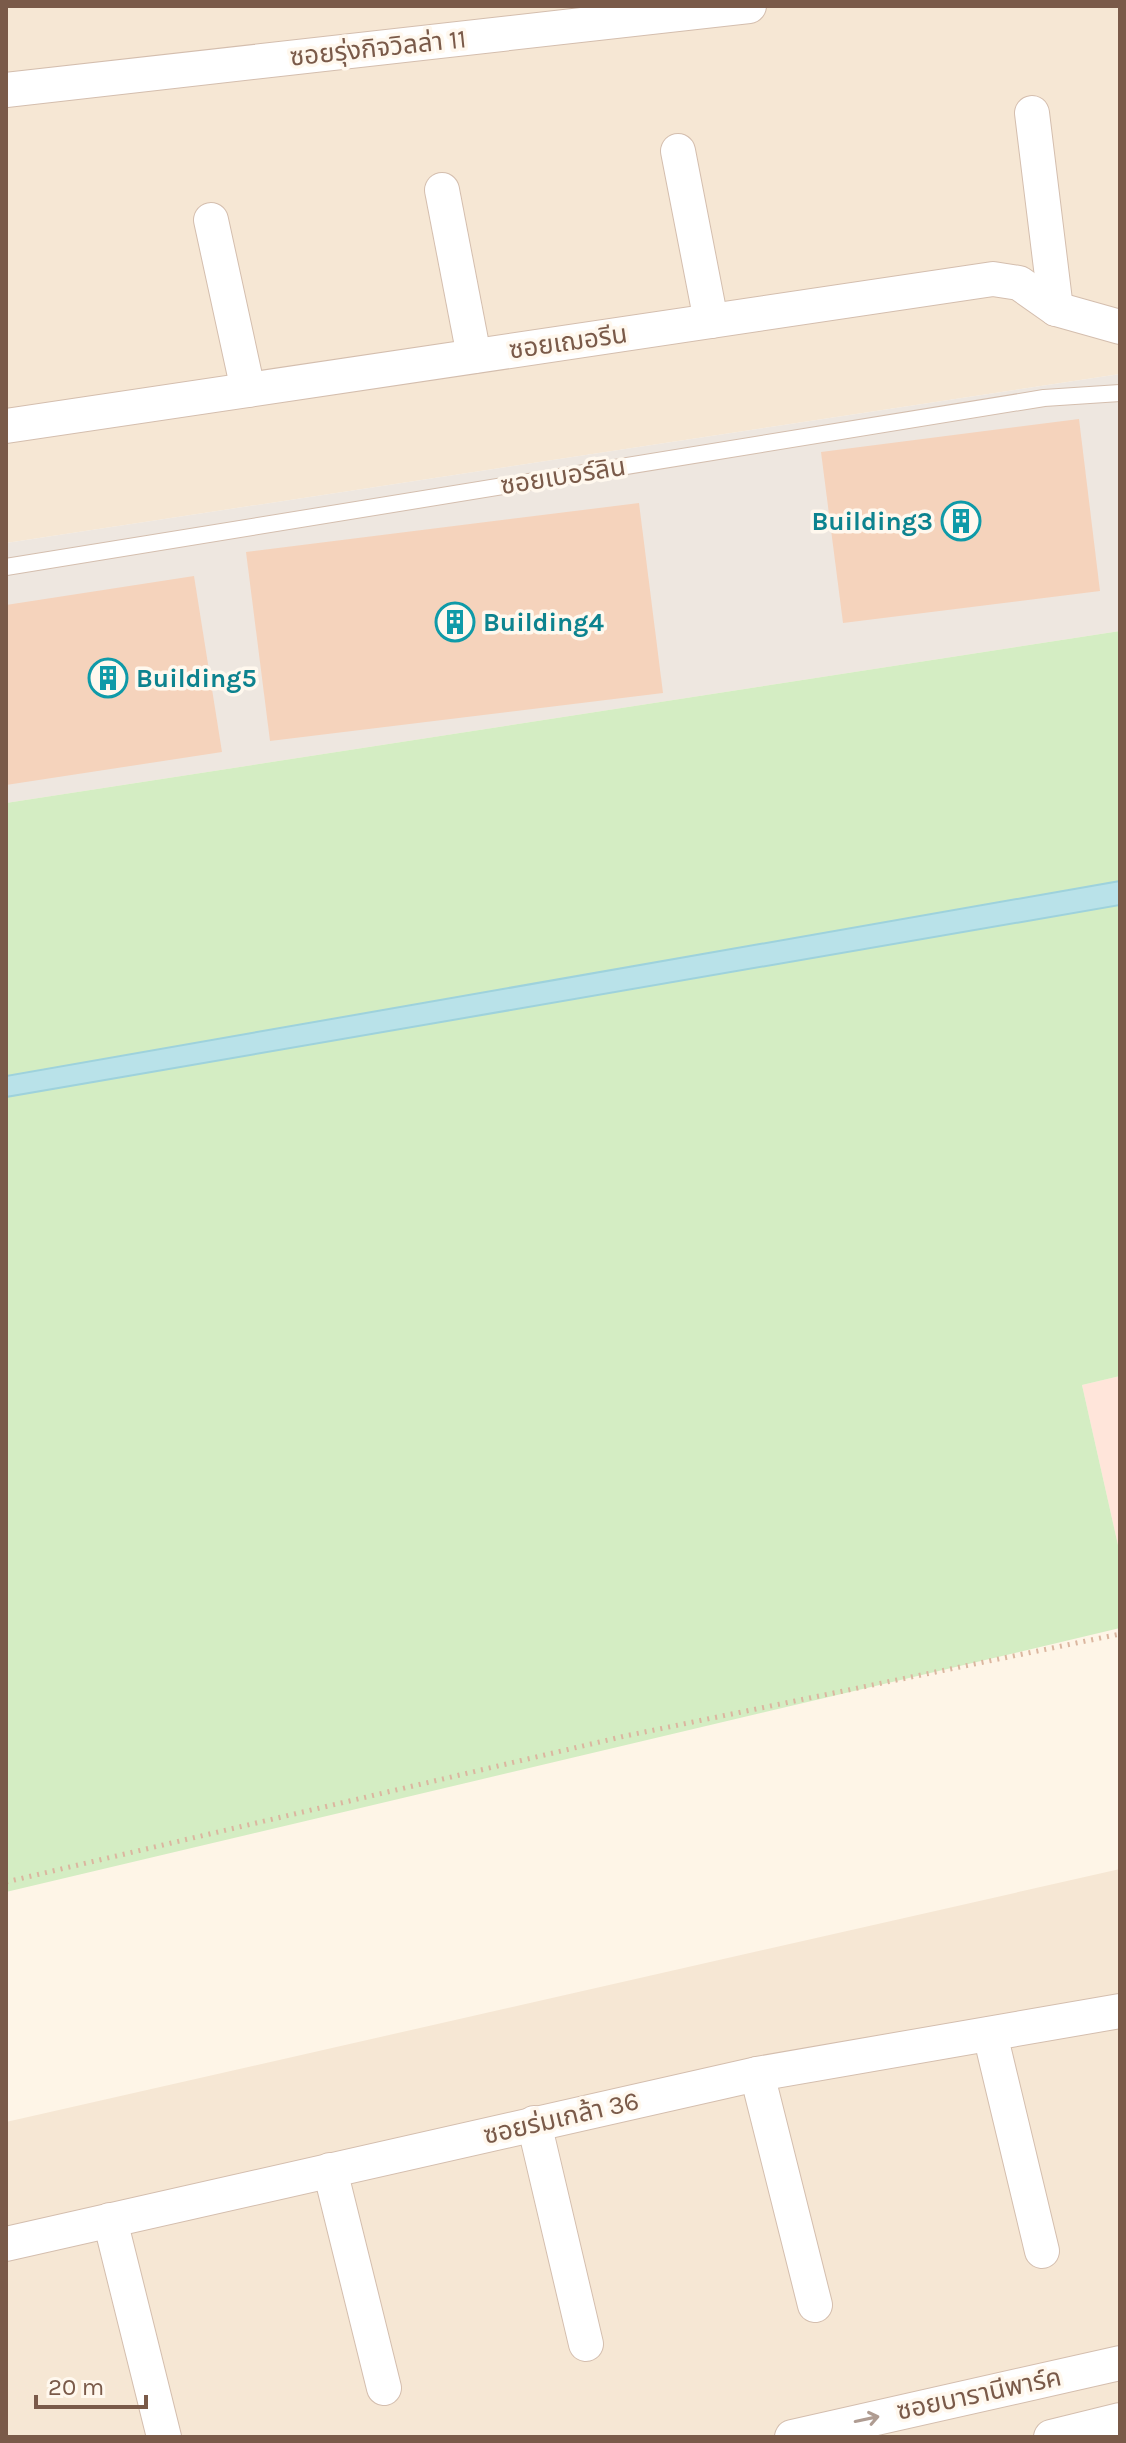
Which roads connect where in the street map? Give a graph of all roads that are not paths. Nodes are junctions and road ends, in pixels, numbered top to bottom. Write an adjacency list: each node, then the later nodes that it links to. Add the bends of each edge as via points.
1 (749, 6): 2 (street, ซอยรุ่งกิจวิลล่า 11)
2 (6, 90)
3 (1032, 113): 7 (street)
4 (678, 151): 8 (street)
5 (442, 190): 10 (street)
6 (211, 220): 11 (street)
7 (1056, 309): 8 (street, ซอยเฌอรีน, via 1019,283 993,279); 9 (street, ซอยเฌอรีน)
8 (711, 321): 10 (street, ซอยเฌอรีน)
9 (1120, 327)
10 (474, 356): 11 (street, ซอยเฌอรีน)
11 (248, 390): 13 (street, ซอยเฌอรีน)
12 (1120, 393): 14 (lane, ซอยเบอร์ลิน, via 1044,398)
13 (6, 423)
14 (6, 567)
15 (1120, 2011): 16 (street, ซอยร่มเกล้า 36)
16 (990, 2034): 17 (street, ซอยร่มเกล้า 36); 22 (street)
17 (757, 2074): 18 (street, ซอยร่มเกล้า 36); 23 (street)
18 (534, 2123): 19 (street, ซอยร่มเกล้า 36); 24 (street)
19 (330, 2170): 20 (street, ซอยร่มเกล้า 36); 26 (street)
20 (110, 2220): 21 (street, ซอยร่มเกล้า 36); 28 (street)
21 (6, 2244)
22 (1042, 2251)
23 (815, 2305)
24 (586, 2344)
25 (1120, 2363): 29 (street, ซอยบารานีพาร์ค, one-way to 25)
26 (384, 2388)
27 (1120, 2420): 30 (street)
28 (164, 2437)
29 (792, 2437)
30 (1051, 2437)

